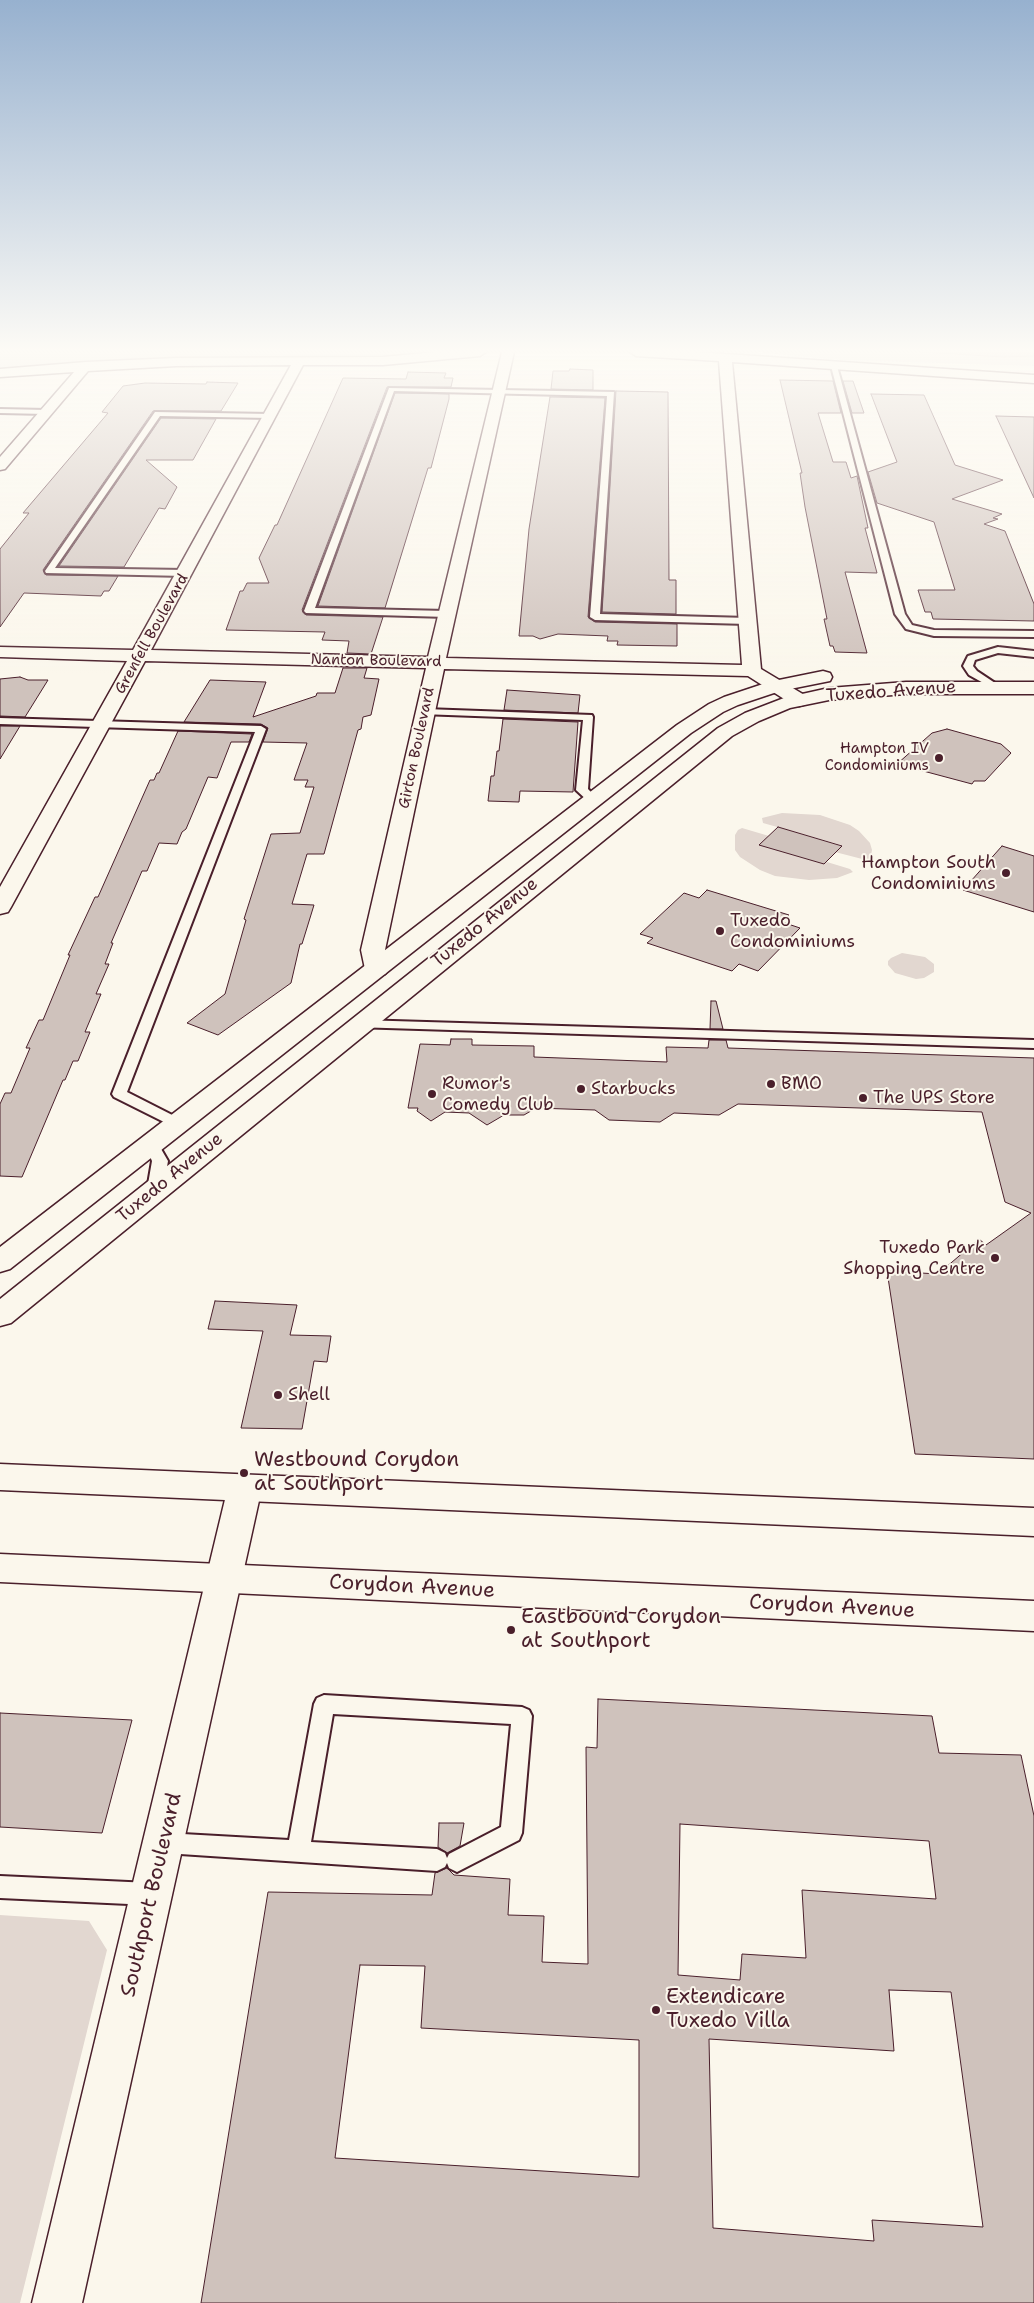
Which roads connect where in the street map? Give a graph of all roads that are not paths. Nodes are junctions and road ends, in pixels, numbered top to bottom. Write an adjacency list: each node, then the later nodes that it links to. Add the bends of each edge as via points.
1 (126, 459): 8 (lane, via 49,571)
2 (246, 459): 8 (street, Grenfell Boulevard)
3 (365, 459): 9 (lane, via 309,611)
4 (483, 459): 9 (street, Girton Boulevard)
5 (606, 459): 10 (lane, via 595,617)
6 (734, 459): 10 (street)
7 (859, 459): 11 (lane, via 900,614 909,627 934,633)
8 (185, 573): 14 (street, Grenfell Boulevard)
9 (447, 614): 15 (street, Girton Boulevard)
10 (748, 621): 16 (street)
11 (1034, 634)
12 (0, 652): 14 (street, Nanton Boulevard)
13 (1034, 654): 18 (lane, via 1013,650 979,654 968,662)
14 (139, 656): 15 (street, Nanton Boulevard); 27 (street, Grenfell Boulevard)
15 (436, 663): 16 (street, Nanton Boulevard); 25 (street, Girton Boulevard)
16 (752, 671): 21 (street)
17 (864, 673): 18 (street, Tuxedo Avenue)
18 (973, 673): 19 (street, Tuxedo Avenue); 22 (lane)
19 (1034, 674)
20 (840, 675): 21 (street, Tuxedo Avenue)
21 (776, 686): 24 (street); 28 (street, Tuxedo Avenue, via 731,701 701,717)
22 (996, 688): 23 (street, Tuxedo Avenue); 24 (street, Tuxedo Avenue, via 879,689)
23 (1034, 688)
24 (799, 700): 31 (street, Tuxedo Avenue, via 752,717 704,747)
25 (425, 712): 28 (lane, via 588,717 582,790); 30 (street, Girton Boulevard, via 373,950)
26 (0, 721): 27 (lane)
27 (102, 724): 29 (street, Grenfell Boulevard); 33 (lane, via 261,729 118,1094)
28 (593, 800): 30 (street, Tuxedo Avenue)
29 (0, 907)
30 (377, 969): 33 (street, Tuxedo Avenue)
31 (359, 1024): 32 (lane); 35 (street, Tuxedo Avenue)
32 (1034, 1044)
33 (179, 1124): 34 (street, Tuxedo Avenue)
34 (152, 1145): 35 (lane, via 160,1162); 36 (street, Tuxedo Avenue)
35 (155, 1190): 37 (street, Tuxedo Avenue)
36 (0, 1262)
37 (0, 1315)
38 (0, 1477): 39 (street)
39 (245, 1487): 40 (street); 42 (street, Southport Boulevard)
40 (1034, 1522)
41 (0, 1568): 42 (street, Corydon Avenue)
42 (225, 1578): 43 (street, Corydon Avenue); 44 (street, Southport Boulevard)
43 (1034, 1616)
44 (163, 1842): 45 (lane); 47 (street, Southport Boulevard)
45 (298, 1851): 45 (lane, via 447,1860 511,1833 522,1716 324,1704)
46 (0, 1887): 47 (lane)
47 (152, 1894): 48 (street, Southport Boulevard)
48 (58, 2303)

